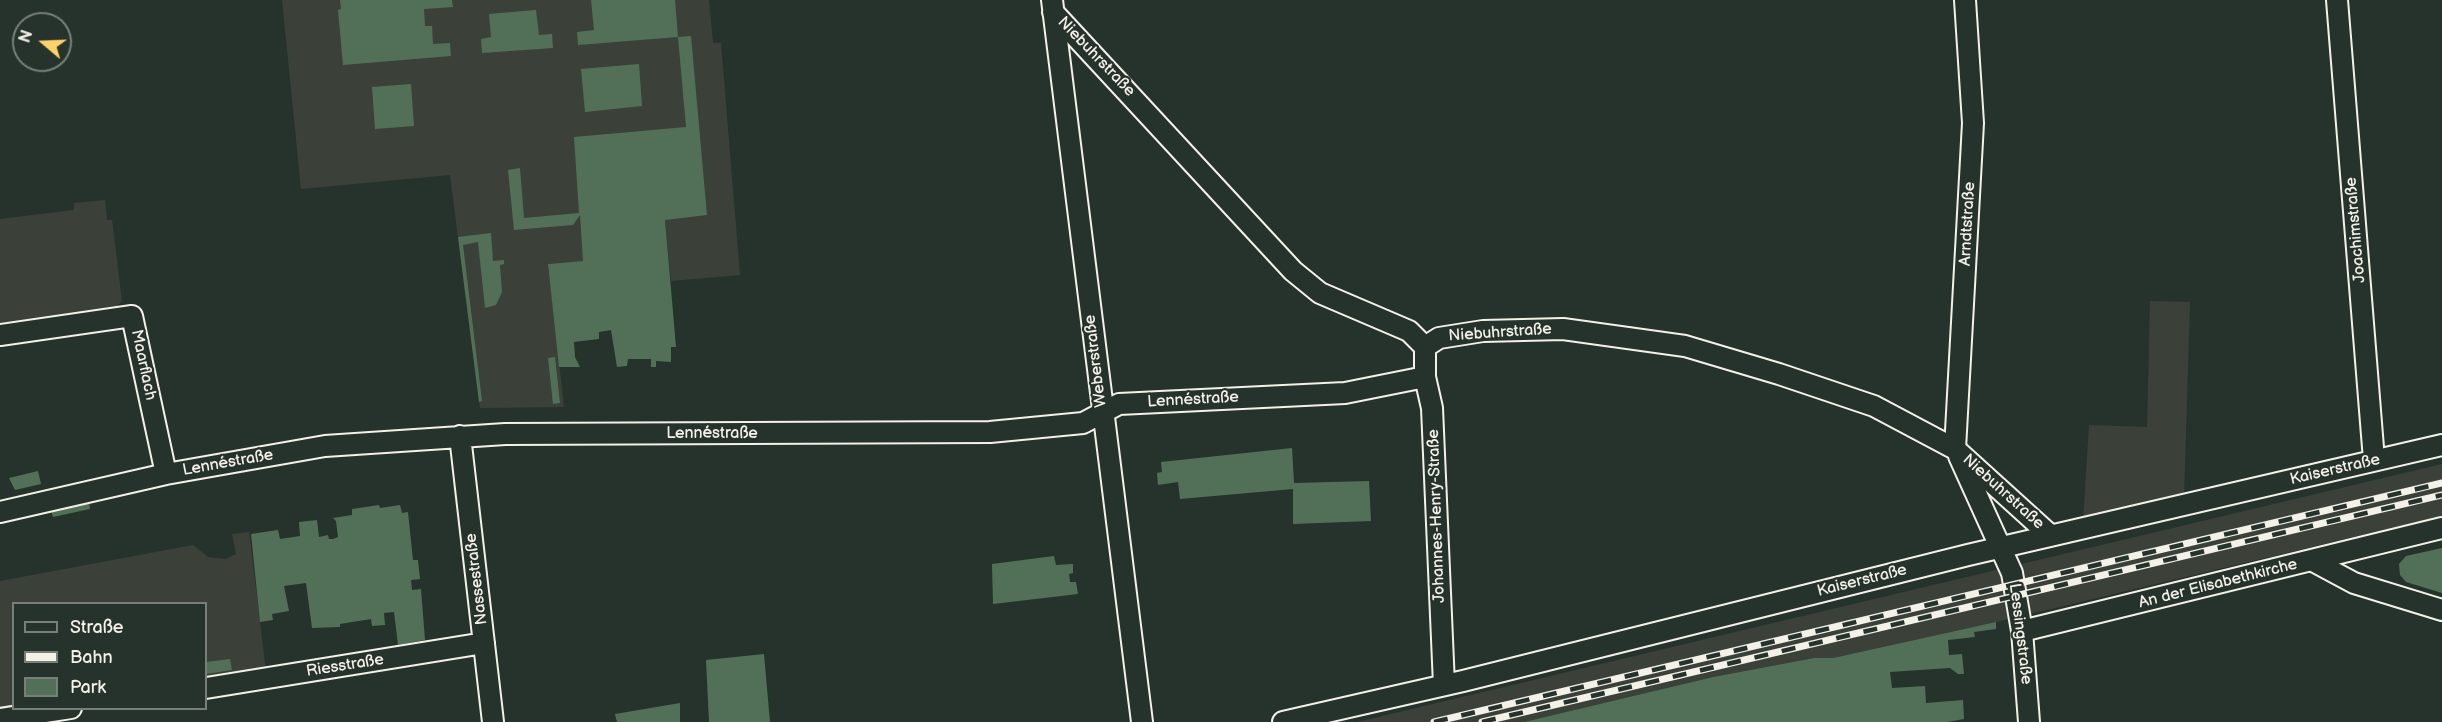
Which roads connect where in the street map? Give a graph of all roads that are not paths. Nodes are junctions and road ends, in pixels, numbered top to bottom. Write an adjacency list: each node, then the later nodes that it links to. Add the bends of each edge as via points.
1 (1965, 0): 10 (street, Arndtstraße, via 1973,123)
2 (2337, 0): 11 (street, Joachimstraße)
3 (1053, 6): 5 (street, Niebuhrstraße, via 1293,271 1320,293 1409,331); 7 (street, Weberstraße)
4 (0, 335): 12 (street, Maarflach, via 132,316)
5 (1425, 347): 6 (street, Johannes-Henry-Straße); 10 (street, Niebuhrstraße, via 1439,338 1483,332 1563,329 1685,346 1874,406)
6 (1425, 376): 7 (street, Lennéstraße, via 1346,393 1119,404); 21 (street, Johannes-Henry-Straße, via 1432,408)
7 (1102, 414): 8 (street, Lennéstraße, via 1083,423 990,432); 26 (street, Weberstraße)
8 (460, 436): 12 (street, Lennéstraße, via 325,446); 20 (street, Nassestraße)
9 (2442, 445): 11 (street, Kaiserstraße)
10 (1955, 449): 15 (street, Niebuhrstraße); 16 (street, Niebuhrstraße)
11 (2382, 459): 15 (street, Kaiserstraße)
12 (166, 474): 13 (street, Lennéstraße)
13 (0, 512)
14 (2442, 528): 17 (street)
15 (2052, 536): 16 (street, Kaiserstraße)
16 (2001, 547): 19 (street, Lessingstraße, via 2018,595); 21 (street, Kaiserstraße)
17 (2313, 561): 18 (street, An der Elisabethkirche, via 2354,583); 19 (street, An der Elisabethkirche)
18 (2442, 610)
19 (2022, 632): 28 (street, Lessingstraße)
20 (484, 643): 22 (street, Riesstraße); 25 (street, Nassestraße)
21 (1453, 683): 27 (street, Kaiserstraße)
22 (207, 688)
23 (58, 710): 24 (street)
24 (0, 719)
25 (493, 722)
26 (1142, 722)
27 (1283, 722)
28 (2029, 722)

